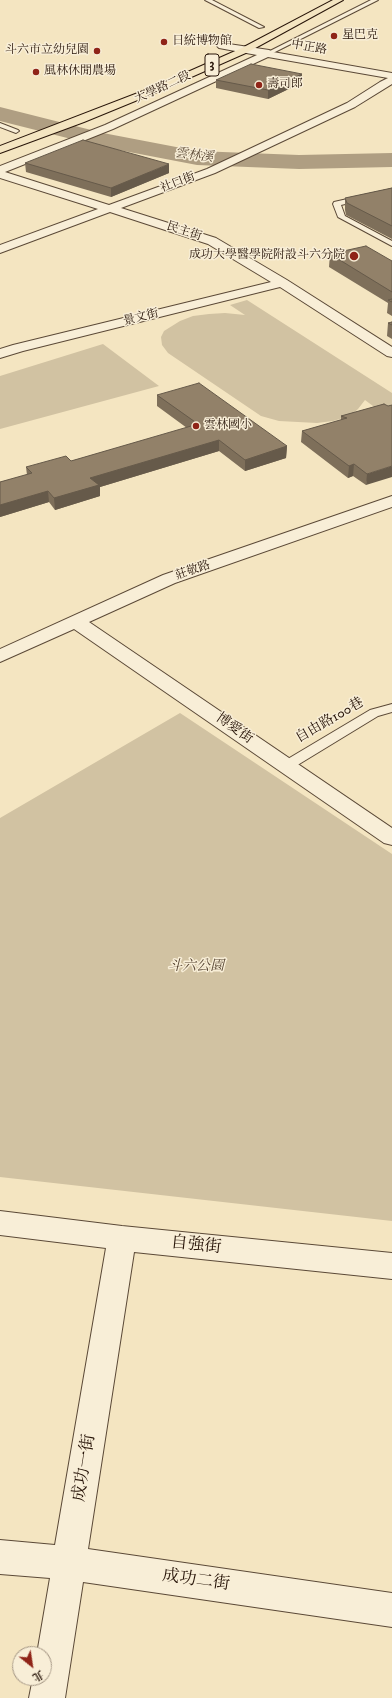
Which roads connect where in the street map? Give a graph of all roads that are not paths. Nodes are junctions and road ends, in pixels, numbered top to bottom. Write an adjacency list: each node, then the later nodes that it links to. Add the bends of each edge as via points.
1 (208, 0): 4 (lane)
2 (339, 0): 8 (main road, 大學路二段 / 3)
3 (375, 0): 9 (lane, 大學路二段)
4 (264, 25): 5 (main road)
5 (248, 33)
6 (235, 40): 7 (main road, 3)
7 (218, 47): 8 (street, 中正路)
8 (245, 50): 9 (street, 中正路); 15 (main road, 大學路二段 / 3, via 80,120)
9 (269, 53): 10 (street, 中正路); 16 (street, 大學路二段, via 109,127)
10 (392, 76)
11 (392, 80): 19 (street, 社口街, via 350,105 255,151 211,171)
12 (0, 125): 13 (lane)
13 (22, 128): 14 (main road)
14 (0, 136)
15 (0, 150)
16 (0, 170)
17 (0, 174): 19 (street, 民主街)
18 (392, 191): 20 (lane, via 337,204 342,217)
19 (111, 209): 21 (street, 社口街); 22 (street, 民主街, via 212,241)
20 (392, 244)
21 (0, 249)
22 (282, 283): 24 (street, 景文街); 25 (street, 民主街)
23 (0, 340): 24 (street)
24 (18, 348): 26 (street, 景文街)
25 (392, 353)
26 (0, 354)
27 (392, 501): 28 (street, 莊敬路, via 169,580)
28 (75, 621): 29 (street, 莊敬路); 31 (street, 博愛街)
29 (0, 656)
30 (392, 708): 31 (lane, 自由路100巷, via 374,713)
31 (286, 766): 32 (street, 博愛街)
32 (392, 838)
33 (0, 1223): 34 (street, 自強街)
34 (122, 1238): 35 (street, 自強街); 37 (street, 成功一街)
35 (392, 1266)
36 (0, 1557): 37 (street, 成功二街)
37 (70, 1563): 38 (street, 成功二街); 39 (street, 成功一街)
38 (392, 1610)
39 (46, 1698)

